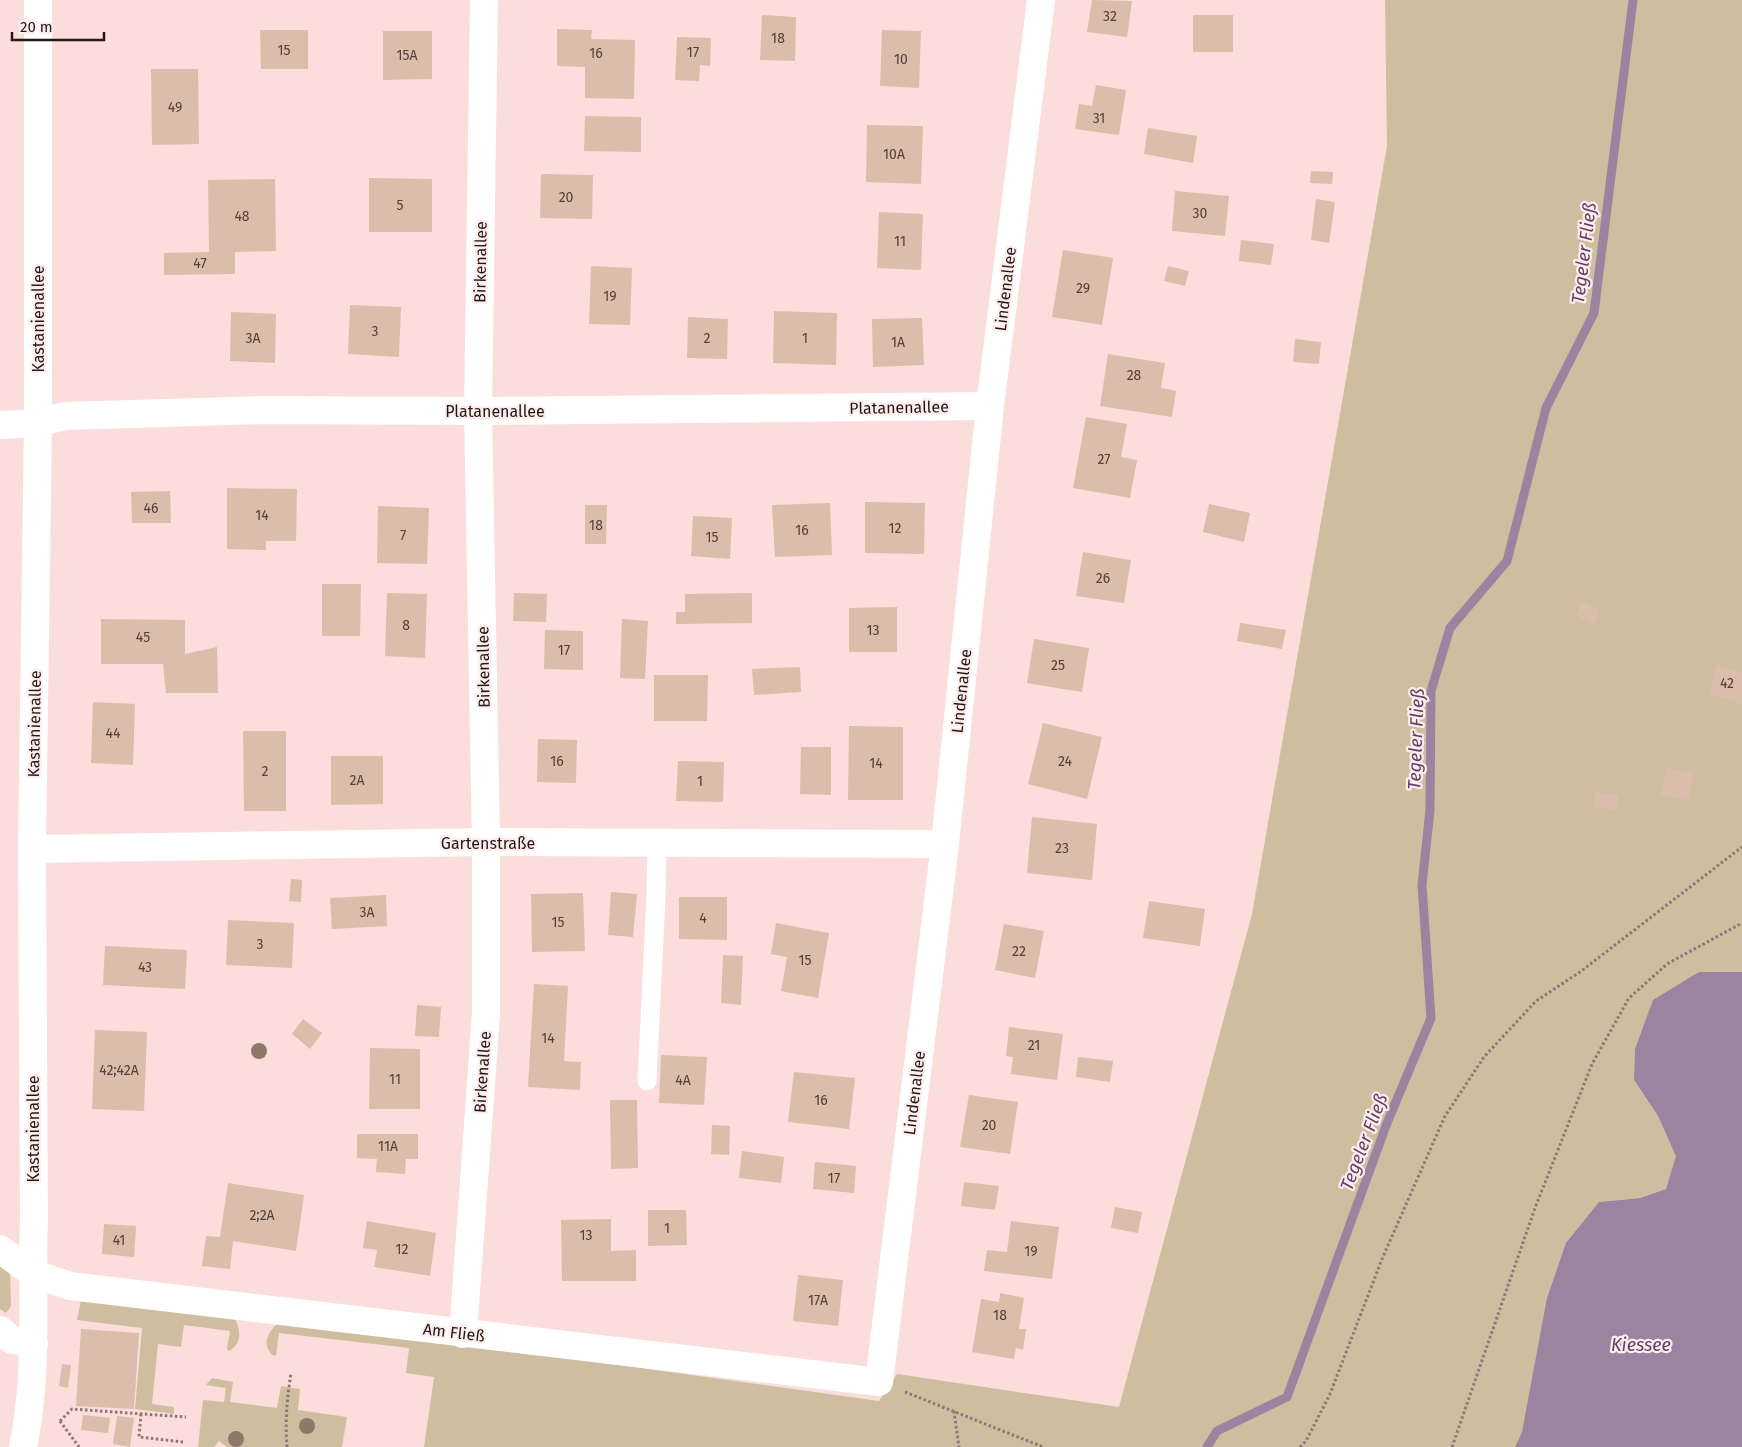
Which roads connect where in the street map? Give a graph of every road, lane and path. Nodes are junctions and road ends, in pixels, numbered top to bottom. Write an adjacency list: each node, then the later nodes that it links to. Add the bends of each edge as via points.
1 (38, 0): 6 (street, Kastanienallee)
2 (484, 0): 5 (street, Birkenallee)
3 (1041, 0): 4 (street, Lindenallee)
4 (990, 406): 5 (street, Platanenallee); 10 (street, Lindenallee)
5 (478, 411): 6 (street, Platanenallee, via 255,410 65,416); 8 (street, Birkenallee)
6 (38, 423): 7 (street, Platanenallee); 12 (street, Kastanienallee)
7 (0, 425)
8 (486, 842): 9 (street, Gartenstraße); 12 (street, Gartenstraße); 18 (street, Birkenallee, via 486,1014)
9 (657, 843): 10 (street, Gartenstraße); 14 (lane)
10 (945, 844): 21 (street, Lindenallee)
11 (1742, 847): 31 (path, via 1580,972 1536,1001 1484,1057 1445,1116 1382,1259 1330,1394)
12 (32, 849): 16 (street, Kastanienallee)
13 (1742, 923): 32 (path, via 1667,964 1629,998 1592,1064 1535,1208)
14 (647, 1081)
15 (0, 1248): 16 (street, Am Fließ)
16 (32, 1273): 18 (street, Am Fließ, via 70,1286); 19 (street, Kastanienallee)
17 (0, 1330): 19 (street, via 12,1340)
18 (463, 1334): 21 (street, Am Fließ)
19 (34, 1343): 26 (street, Kastanienallee, via 30,1415)
20 (291, 1373): 28 (path)
21 (879, 1382): 22 (path)
22 (954, 1410): 29 (path); 30 (path)
23 (141, 1414): 24 (path); 25 (path, via 139,1437); 27 (path, via 72,1409 60,1421)
24 (186, 1417)
25 (182, 1442)
26 (23, 1447)
27 (79, 1447)
28 (287, 1447)
29 (959, 1447)
30 (1044, 1447)
31 (1300, 1447)
32 (1452, 1447)

